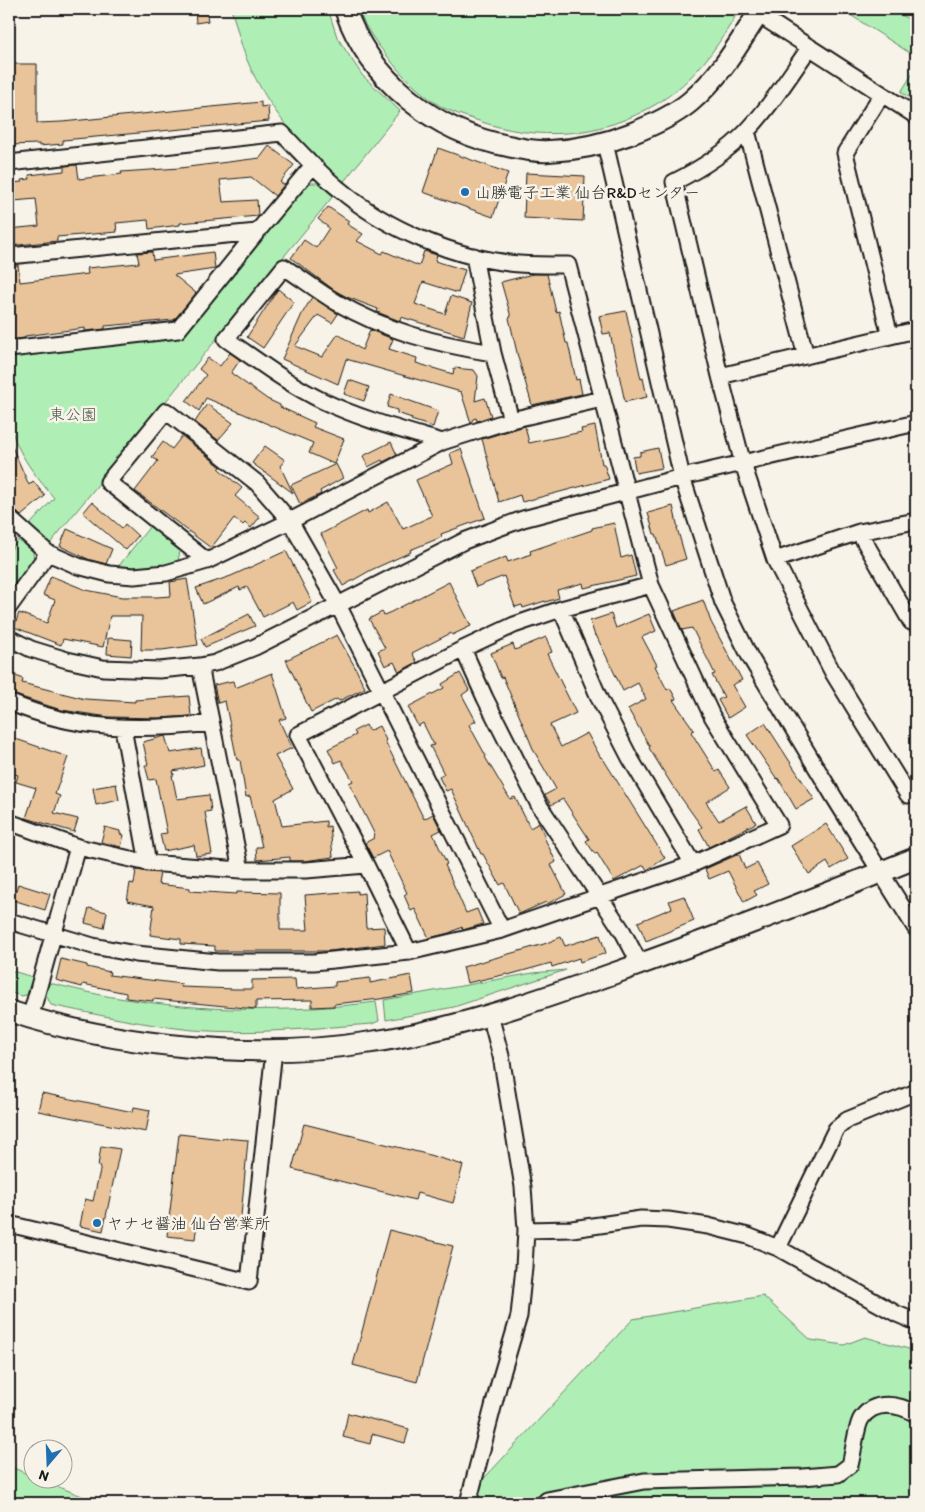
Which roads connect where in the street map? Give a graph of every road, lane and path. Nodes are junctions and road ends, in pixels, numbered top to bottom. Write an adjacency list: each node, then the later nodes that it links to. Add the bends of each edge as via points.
1 (345, 9): 7 (street, via 361,43 390,81 439,122 486,142 519,148 548,151)
2 (759, 11): 3 (street); 7 (street, via 736,51 690,102 668,117)
3 (810, 47): 4 (street); 6 (street, via 770,104)
4 (882, 94): 5 (street); 14 (street, via 844,153)
5 (916, 116)
6 (746, 131): 17 (street); 18 (street, via 718,156 674,182)
7 (605, 143): 24 (street)
8 (9, 163): 9 (street, via 282,133)
9 (313, 165): 10 (street); 12 (street, via 338,189 380,218 427,241)
10 (257, 232): 11 (street); 15 (street, via 178,330)
11 (9, 256)
12 (474, 256): 16 (street); 19 (street, via 517,264 568,265)
13 (916, 330): 14 (street)
14 (890, 336): 17 (street)
15 (9, 349)
16 (493, 353): 20 (street); 22 (street, via 425,340 371,320 335,301 284,267 226,339 287,381 323,401)
17 (806, 356): 18 (street)
18 (720, 376): 23 (street)
19 (602, 399): 20 (street); 25 (street)
20 (512, 420): 22 (street)
21 (916, 423): 23 (street)
22 (442, 442): 27 (street)
23 (743, 464): 24 (street); 32 (street)
24 (682, 477): 25 (street); 53 (street, via 724,603 750,657)
25 (626, 492): 33 (street); 34 (street, via 523,519 464,541)
26 (9, 518): 30 (street)
27 (290, 521): 31 (street); 31 (street, via 257,483 166,412 108,482); 34 (street)
28 (916, 521): 29 (street)
29 (859, 532): 32 (street); 37 (street)
30 (48, 553): 31 (street, via 78,566 134,576 166,573); 35 (street)
31 (207, 560)
32 (775, 560): 45 (street, via 833,673 908,794)
33 (651, 586): 36 (street); 50 (street, via 712,716 779,825)
34 (338, 605): 40 (street, via 254,647); 41 (street)
35 (9, 606)
36 (561, 609): 39 (street, via 514,625); 50 (street, via 600,700)
37 (914, 625)
38 (9, 638): 40 (street, via 31,649 102,668 159,670)
39 (463, 648): 41 (street); 54 (street, via 539,805)
40 (200, 666): 43 (street)
41 (382, 690): 51 (street, via 298,735); 57 (street)
42 (9, 702): 44 (street, via 41,714)
43 (211, 723): 44 (street, via 170,728); 52 (street)
44 (123, 728): 49 (street)
45 (916, 790)
46 (9, 822): 47 (street)
47 (78, 847): 49 (street); 58 (street)
48 (916, 858): 53 (street)
49 (148, 863): 52 (street)
50 (693, 864): 54 (street)
51 (366, 865): 52 (street, via 306,870); 59 (street)
52 (241, 870)
53 (880, 872): 56 (street); 60 (street)
54 (600, 896): 57 (street); 60 (street)
55 (9, 920): 58 (street)
56 (916, 929)
57 (502, 930): 59 (street)
58 (54, 935): 59 (street, via 136,954 218,962 314,962); 63 (street)
59 (409, 952)
60 (640, 964): 62 (street)
61 (9, 1010): 63 (street)
62 (490, 1015): 64 (street, via 364,1044); 67 (street, via 503,1065 523,1187)
63 (30, 1018): 64 (street, via 107,1035 190,1047)
64 (274, 1050): 66 (street, via 249,1282)
65 (916, 1092): 68 (street, via 847,1120 836,1129)
66 (9, 1224)
67 (526, 1230): 68 (street, via 572,1229 641,1219 668,1220 732,1232); 71 (street, via 519,1316)
68 (778, 1248): 69 (street)
69 (916, 1322)
70 (916, 1414): 72 (street, via 892,1404 872,1408 860,1420 850,1465 838,1474 644,1481)
71 (468, 1503)
72 (544, 1503)

